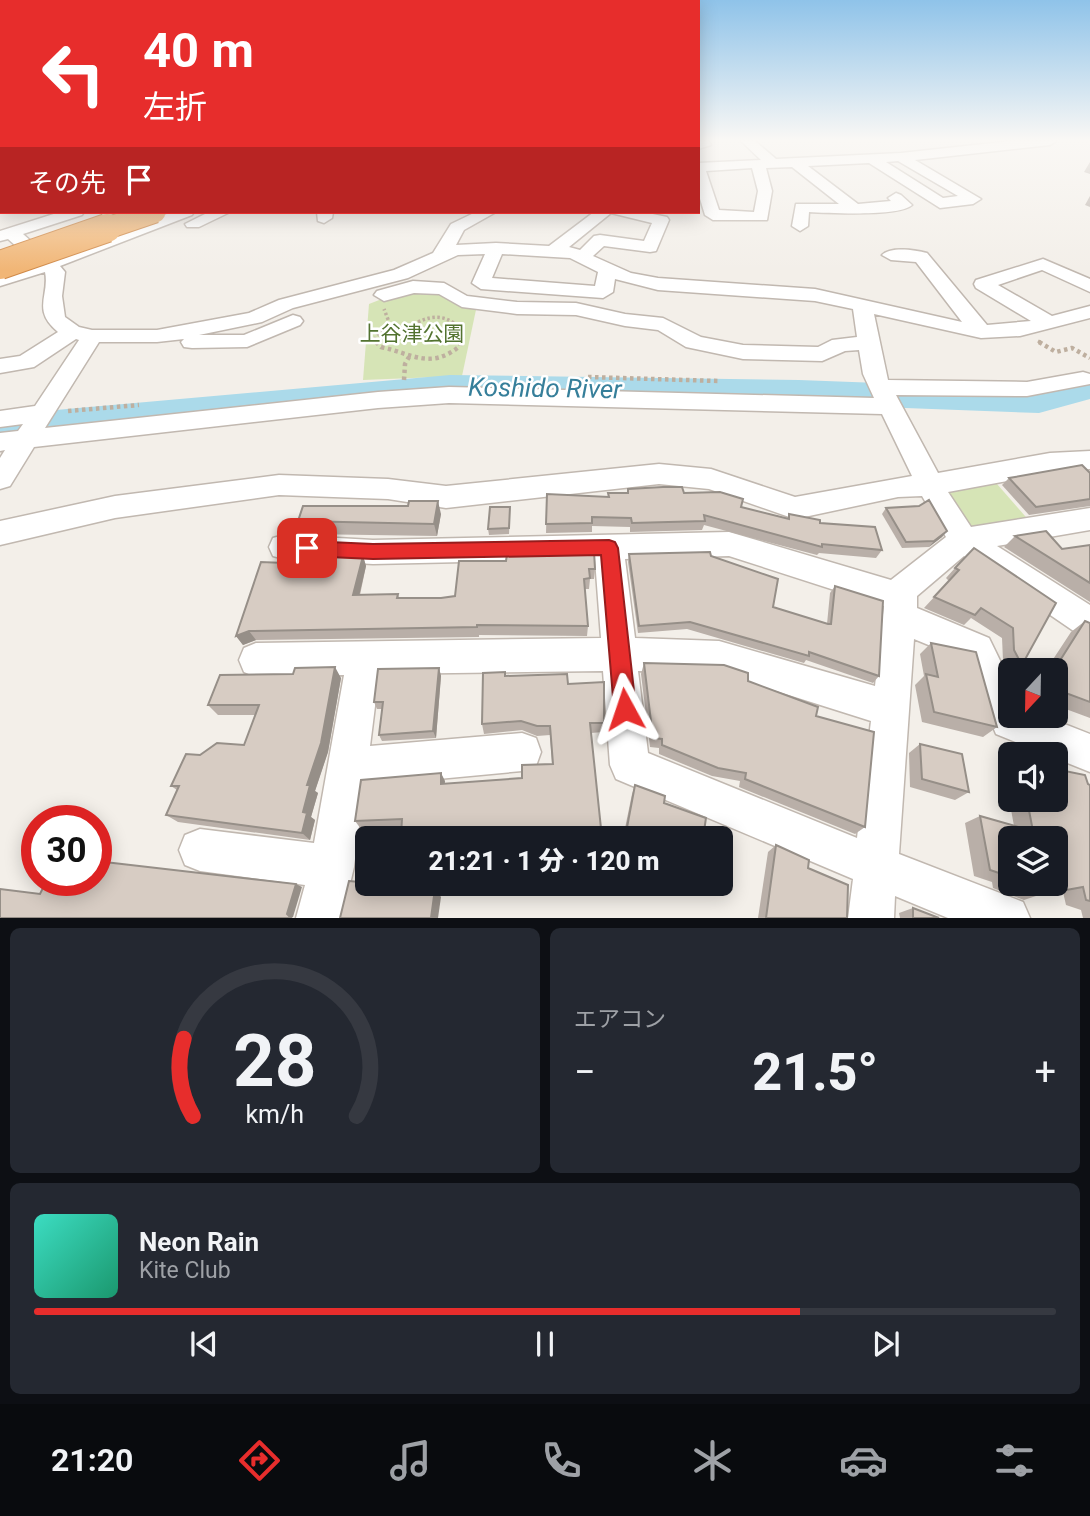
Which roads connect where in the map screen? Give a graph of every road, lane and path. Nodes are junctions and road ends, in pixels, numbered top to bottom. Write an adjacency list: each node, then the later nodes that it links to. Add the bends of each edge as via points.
1 (703, 184): 2 (street, via 713,215 761,217)
2 (765, 184)
3 (823, 184): 7 (street)
4 (913, 184): 5 (street, via 940,203 973,198)
5 (952, 184)
6 (896, 198): 7 (street, via 904,205)
7 (855, 209): 16 (street, via 802,206)
8 (71, 214): 17 (street)
9 (108, 214): 17 (highway)
10 (149, 214): 23 (highway, bridge)
11 (211, 214): 15 (street)
12 (484, 214): 22 (street, via 457,227)
13 (601, 214): 19 (street)
14 (628, 214): 21 (street, via 660,220 650,247 600,240)
15 (190, 218): 24 (street)
16 (800, 226)
17 (4, 240): 24 (street)
18 (496, 248): 19 (street); 22 (street, via 455,250); 25 (street, via 481,283 603,292)
19 (555, 250): 21 (street)
20 (891, 255): 35 (street, via 921,257)
21 (583, 256): 25 (street)
22 (440, 257): 36 (street, via 401,274 298,301 255,318 157,335)
23 (0, 265)
24 (47, 265): 26 (street); 36 (street, via 56,272 50,301 56,320)
25 (608, 270): 28 (street, via 658,284)
26 (0, 280)
27 (1090, 286): 31 (street, via 1043,264 983,284)
28 (862, 304): 35 (street); 37 (street)
29 (386, 306): 38 (path, via 388,322 376,344)
30 (1090, 312): 31 (street)
31 (1056, 319): 33 (street); 34 (street)
32 (418, 322): 38 (path, via 436,316 451,319 462,330 460,346 433,360)
33 (1020, 330): 35 (street); 40 (path, via 1056,352 1072,348)
34 (1090, 331)
35 (981, 332)
36 (77, 339): 37 (street, via 152,353 197,341 247,341 308,314 413,287 444,289 461,301 576,309 663,324 694,342 743,352 822,354 840,345); 39 (street, via 26,362); 44 (street)
37 (867, 344): 42 (street, via 874,374)
38 (409, 357): 41 (path)
39 (0, 366)
40 (1087, 369): 42 (street, via 1027,389)
41 (404, 374)
42 (886, 396): 44 (street, via 449,395); 48 (street)
43 (0, 419): 44 (street)
44 (35, 425): 45 (street); 47 (street)
45 (0, 442)
46 (1090, 460): 48 (street)
47 (0, 479)
48 (930, 485): 50 (street, via 898,486 795,508 711,479 659,474 446,497 388,489 279,485 116,507); 51 (street)
49 (1090, 519): 51 (street)
50 (0, 533)
51 (963, 540): 54 (street, via 902,590); 55 (street)
52 (284, 547): 53 (street, via 373,552)
53 (609, 548): 54 (street, via 729,544); 56 (street)
54 (901, 607): 59 (street); 61 (street, via 977,649 1009,721)
55 (1090, 623)
56 (620, 654): 57 (street); 59 (street, via 719,657); 65 (street, via 630,765)
57 (364, 658): 58 (street); 62 (street)
58 (256, 660)
59 (891, 709): 65 (street)
60 (522, 752): 62 (street)
61 (1090, 753)
62 (346, 768): 64 (street)
63 (200, 850): 64 (street)
64 (332, 867): 66 (street)
65 (876, 867): 67 (street); 68 (street)
66 (319, 918)
67 (871, 918)
68 (1007, 918)

